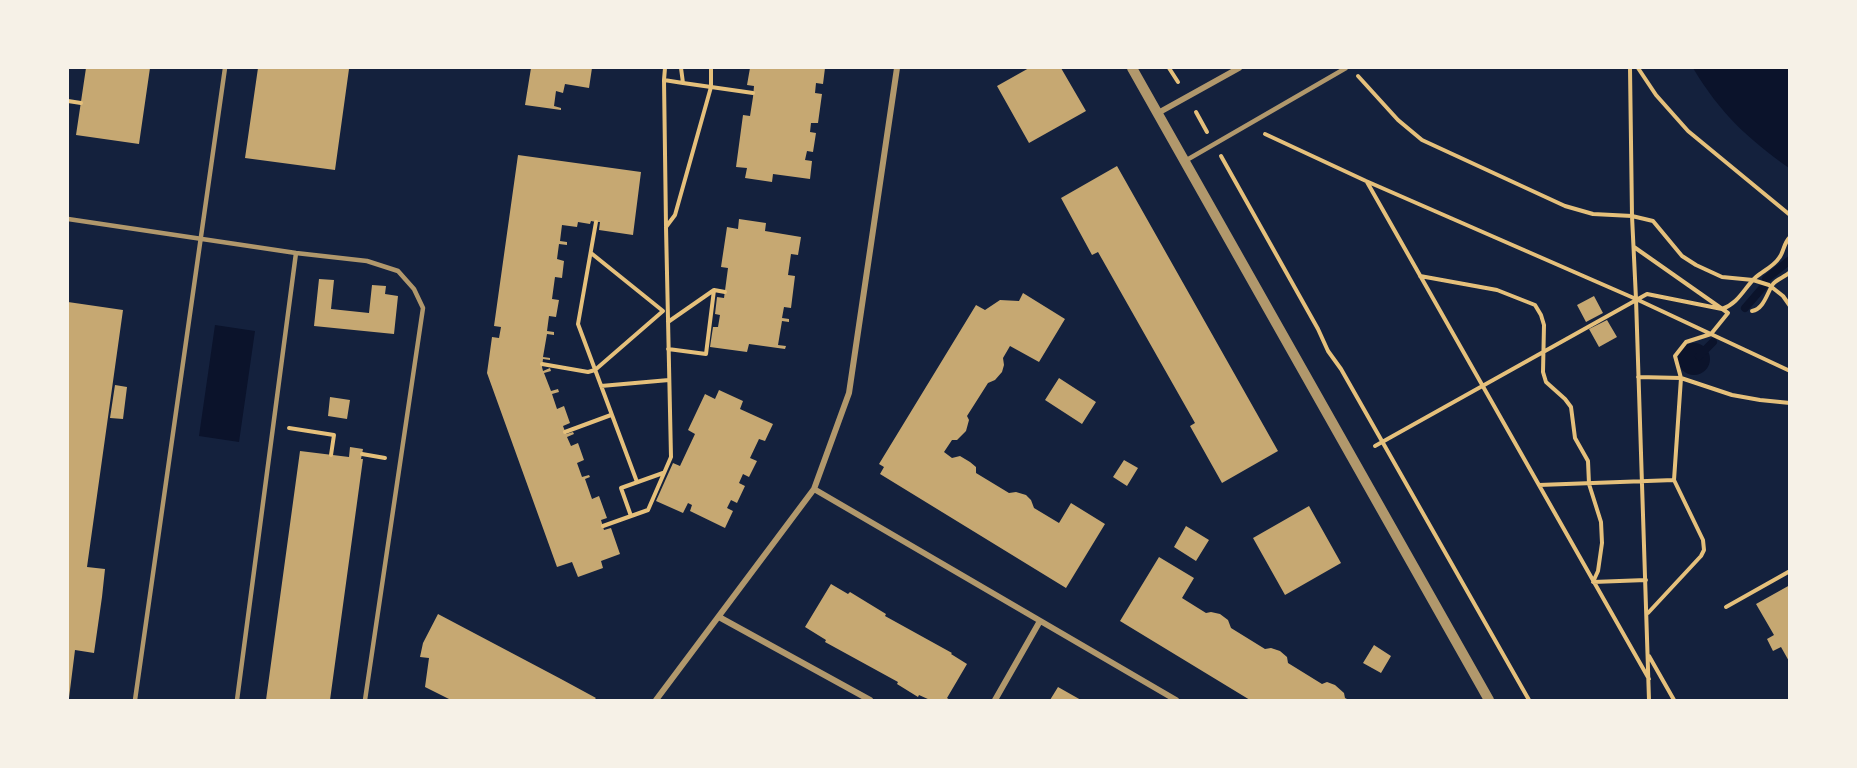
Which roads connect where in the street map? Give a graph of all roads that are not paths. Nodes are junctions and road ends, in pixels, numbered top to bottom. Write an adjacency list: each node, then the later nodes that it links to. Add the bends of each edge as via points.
1 (225, 68): 9 (lane)
2 (897, 68): 11 (street, via 849,393)
3 (1132, 68): 6 (street)
4 (1239, 68): 6 (street)
5 (1346, 68): 7 (lane)
6 (1158, 113): 7 (street)
7 (1185, 161): 21 (street)
8 (68, 219): 9 (lane)
9 (202, 239): 10 (lane); 14 (lane)
10 (296, 253): 15 (lane); 16 (lane, via 367,261 398,271 414,289 423,308)
11 (814, 489): 12 (street); 13 (street)
12 (719, 617): 17 (street); 18 (street)
13 (1040, 621): 19 (street); 20 (street)
14 (135, 700)
15 (237, 700)
16 (365, 700)
17 (656, 700)
18 (870, 700)
19 (995, 700)
20 (1176, 700)
21 (1489, 700)

